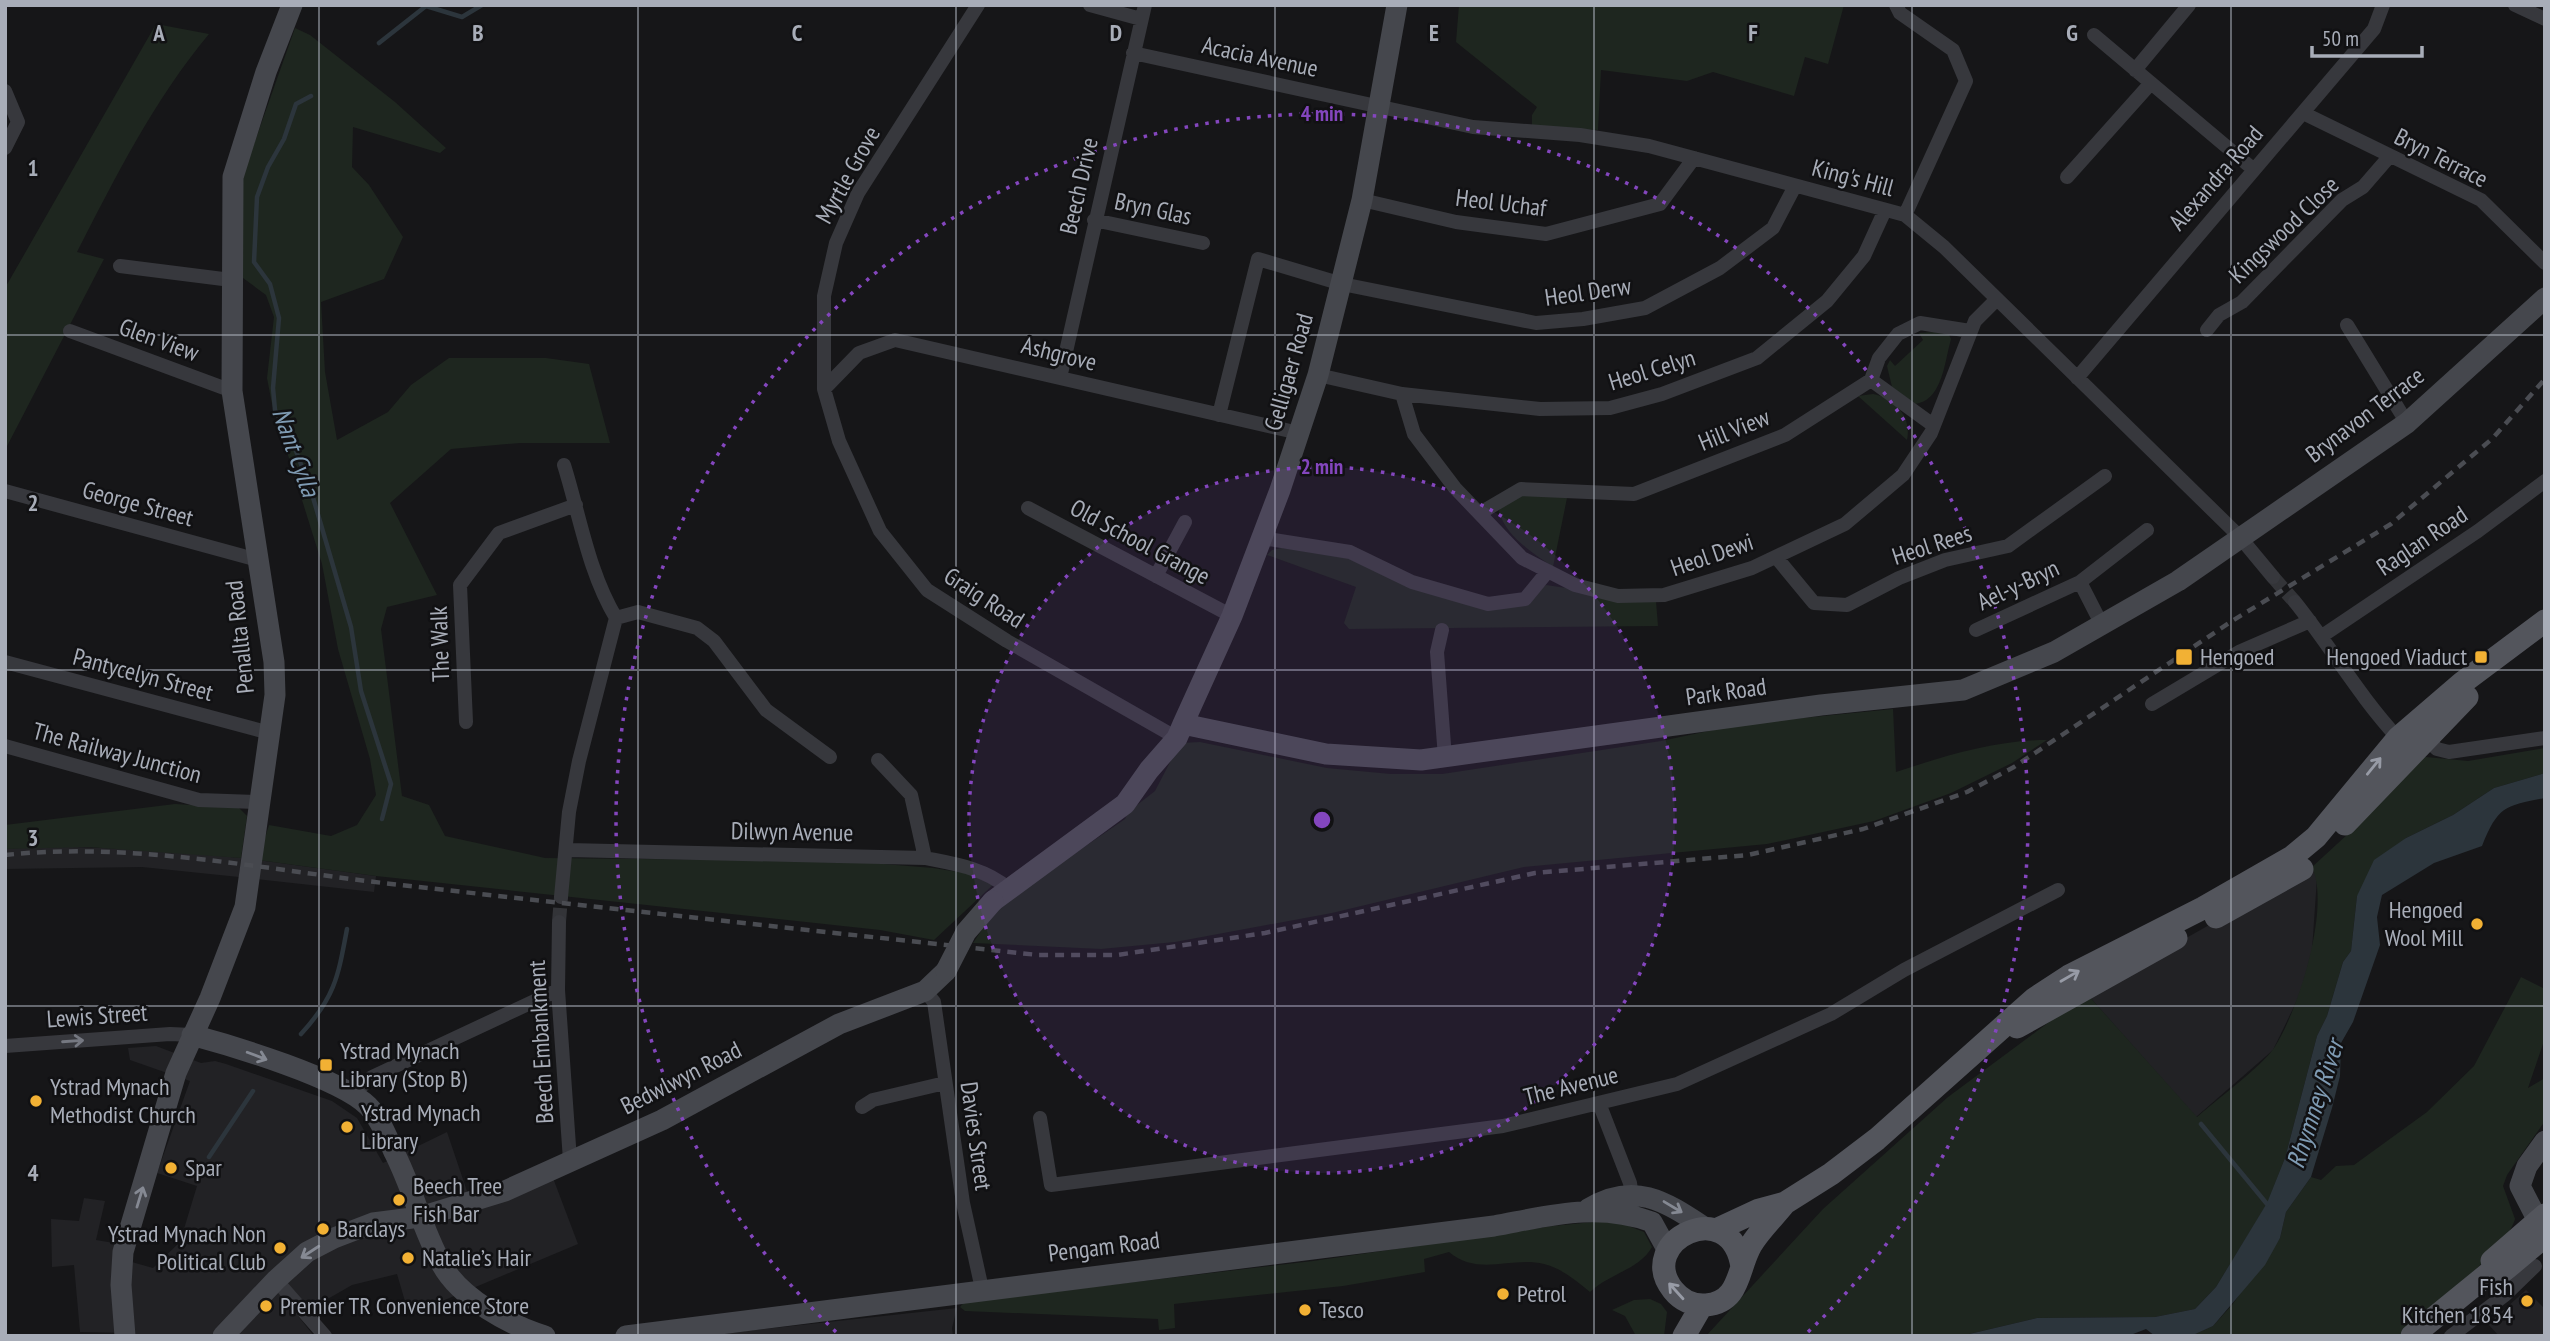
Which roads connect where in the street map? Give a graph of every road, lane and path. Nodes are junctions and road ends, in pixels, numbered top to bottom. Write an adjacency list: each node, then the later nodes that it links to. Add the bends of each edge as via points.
1 (292, 5): 31 (street, Penallta Road, via 233,177)
2 (978, 5): 43 (street, Myrtle Grove, via 858,193 836,243 824,296)
3 (1090, 5): 9 (street)
4 (1397, 5): 16 (street, Gelligaer Road)
5 (1896, 5): 26 (street, via 1900,13 1953,50 1966,81)
6 (2189, 5): 13 (street)
7 (2383, 5): 17 (street, Alexandra Road, via 2374,29)
8 (2515, 5): 10 (street)
9 (1143, 12): 12 (street, Beech Drive)
10 (2545, 19)
11 (2094, 35): 13 (street)
12 (1133, 53): 16 (street, Acacia Avenue); 27 (street, Beech Drive)
13 (2135, 70): 14 (street)
14 (2151, 83): 21 (street); 22 (street)
15 (5, 91): 18 (street, via 18,122)
16 (1377, 104): 20 (street, King's Hill, via 1474,127 1580,135); 24 (street, Gelligaer Road)
17 (2303, 113): 19 (street, Bryn Terrace); 21 (street, Alexandra Road)
18 (5, 148)
19 (2389, 157): 29 (street, Bryn Terrace, via 2481,200); 36 (street, Kingswood Close, via 2363,187 2342,200 2242,302 2219,315)
20 (1694, 158): 23 (street, King's Hill); 24 (street, Heol Uchaf, via 1660,204 1546,234 1456,222)
21 (2253, 169): 41 (street, Alexandra Road)
22 (2067, 177)
23 (1795, 186): 25 (street, King's Hill); 32 (street, Heol Derw, via 1773,228 1720,268 1645,308 1536,323)
24 (1362, 200): 32 (street, Gelligaer Road)
25 (1885, 209): 26 (street, King's Hill); 45 (street, Heol Celyn, via 1864,256 1827,301 1757,358 1610,408 1540,409)
26 (1905, 215): 34 (street, King's Hill)
27 (1094, 220): 28 (street, Bryn Glas); 40 (street, Beech Drive)
28 (1203, 243)
29 (2545, 262)
30 (120, 266): 31 (street)
31 (231, 280): 44 (street, Penallta Road)
32 (1342, 284): 39 (street, Gelligaer Road); 46 (street, Heol Derw, via 1258,259)
33 (2545, 298): 47 (street, Brynavon Terrace)
34 (1997, 299): 38 (street, Heol Dewi); 41 (street, King's Hill)
35 (2347, 326): 47 (street)
36 (2207, 330)
37 (70, 331): 44 (street, Glen View)
38 (1970, 331): 42 (street, via 1920,323 1898,334); 48 (street, Heol Dewi)
39 (1318, 375): 45 (street, Heol Celyn); 49 (street, Gelligaer Road)
40 (1060, 378): 43 (street, Ashgrove, via 895,340 859,353); 46 (street, Ashgrove)
41 (2077, 378): 59 (street, King's Hill)
42 (1871, 380): 48 (street); 56 (street, Hill View, via 1785,435 1634,494 1521,489)
43 (824, 389): 79 (street, Graig Road, via 839,441 880,531 926,590 1007,641)
44 (233, 391): 62 (street, Penallta Road)
45 (1402, 394): 56 (street, Heol Dewi, via 1414,435)
46 (1219, 415): 49 (street, Ashgrove)
47 (2407, 423): 59 (street, Brynavon Terrace)
48 (1933, 425): 61 (street, Heol Dewi, via 1903,475 1845,524)
49 (1299, 433): 60 (street, Gelligaer Road)
50 (564, 465): 54 (street)
51 (2105, 475): 61 (street, Heol Rees, via 2008,547 1945,560 1847,604 1814,603)
52 (2545, 481): 75 (street, Raglan Road)
53 (5, 491): 62 (street, George Street)
54 (576, 505): 69 (street, via 594,574); 78 (street, The Walk, via 499,533 460,585)
55 (1028, 508): 64 (street, Old School Grange)
56 (1480, 513): 63 (street, Heol Dewi, via 1522,558)
57 (1185, 522): 64 (street)
58 (2147, 530): 66 (street, Ael-y-Bryn)
59 (2239, 536): 65 (street, King's Hill); 72 (street, Park Road, via 2178,581)
60 (1262, 538): 63 (street, via 1350,552 1412,582 1488,604 1525,598); 68 (street, Gelligaer Road)
61 (1776, 557): 63 (street, Heol Dewi, via 1664,595 1618,596 1575,585)
62 (258, 560): 80 (street, Penallta Road, via 274,662)
63 (1548, 571)
64 (1156, 576): 68 (street, Old School Grange)
65 (2273, 576)
66 (2080, 582): 72 (street, Ael-y-Bryn); 73 (street, Ael-y-Bryn)
67 (2295, 602): 70 (street)
68 (1232, 615): 79 (street, Gelligaer Road)
69 (616, 618): 85 (street, via 638,612 697,628 714,641 766,710); 89 (street, via 579,761 569,812)
70 (2310, 621): 75 (street); 77 (street, via 2239,652)
71 (2545, 622): 81 (main road, via 2462,683); 82 (main road)
72 (2102, 625): 86 (street, Park Road, via 2054,652 1963,690 1821,705)
73 (1976, 630)
74 (1442, 631): 86 (street, via 1437,652)
75 (2322, 636): 81 (street)
76 (5, 662): 80 (street, Pantycelyn Street)
77 (2152, 704)
78 (466, 722)
79 (1180, 731): 86 (street, Park Road, via 1326,754); 92 (street, Bedwlwyn Road, via 1125,804)
80 (270, 733): 88 (street, Penallta Road)
81 (2398, 738): 99 (main road, one-way to 81, via 2034,999 2069,975 2292,857 2337,813)
82 (2425, 738): 83 (street, via 2449,752); 99 (main road, via 2304,868 2006,1033)
83 (2545, 738)
84 (5, 746): 88 (street, The Railway Junction, via 199,800)
85 (830, 757)
86 (1445, 758)
87 (878, 760): 90 (street, via 911,795)
88 (259, 802): 97 (street, Penallta Road, via 245,907)
89 (568, 850): 90 (street, Dilwyn Avenue); 93 (street)
90 (925, 858): 92 (street, Dilwyn Avenue, via 995,876)
91 (2058, 890): 102 (street, The Avenue, via 1904,970 1831,1014 1677,1084)
92 (1001, 895): 96 (street, Bedwlwyn Road, bridge, via 966,932 946,971)
93 (561, 897)
94 (559, 922): 95 (street, Beech Embankment)
95 (558, 990): 101 (street, via 372,1077); 106 (street, Beech Embankment)
96 (925, 991): 100 (street, Davies Street, via 934,1002); 106 (street, Bedwlwyn Road, via 839,1024 662,1120)
97 (192, 1035): 98 (street, Lewis Street, one-way to 97); 101 (street, one-way to 101); 122 (street, Penallta Road, one-way to 97, via 123,1252 159,1124)
98 (5, 1046)
99 (1960, 1065): 108 (main road, via 1877,1139)
100 (946, 1083): 103 (street, via 873,1100); 119 (street, Davies Street, via 963,1203)
101 (354, 1093): 110 (street, via 381,1126 410,1182)
102 (1599, 1103): 104 (street, The Avenue, via 1491,1128 1051,1185); 107 (street)
103 (862, 1107)
104 (1040, 1118)
105 (2545, 1141): 112 (street, via 2521,1177 2522,1194)
106 (570, 1160): 110 (street, Bedwlwyn Road, via 505,1191)
107 (1632, 1195): 109 (street, Pengam Road, via 1606,1199); 111 (street); 113 (street, Pengam Road, one-way to 113, via 1662,1200)
108 (1785, 1203): 113 (main road); 116 (main road, via 1755,1238)
109 (1588, 1209): 111 (street, Pengam Road); 119 (street, Pengam Road, via 1494,1226)
110 (420, 1217): 117 (street, Bedwlwyn Road, one-way to 117, via 373,1223 334,1238 307,1252); 125 (street, via 443,1268 475,1301)
111 (1639, 1217): 114 (street, via 1652,1222)
112 (2541, 1220): 118 (main road, via 2490,1262)
113 (1712, 1229): 114 (main road, via 1682,1234); 116 (main road, via 1734,1245)
114 (1668, 1251): 120 (main road, one-way to 114, via 1689,1303 1669,1285 1665,1273)
115 (2535, 1266): 121 (street)
116 (1742, 1267): 120 (main road, via 1740,1280 1725,1299)
117 (276, 1280): 123 (street, Bedwlwyn Road); 124 (street)
118 (2480, 1280): 121 (street); 128 (main road)
119 (982, 1289): 126 (street, Pengam Road)
120 (1702, 1305): 127 (main road)
121 (2489, 1307): 129 (street)
122 (125, 1336)
123 (223, 1336)
124 (325, 1336)
125 (545, 1336)
126 (626, 1336)
127 (1684, 1336)
128 (2412, 1336)
129 (2451, 1336)

